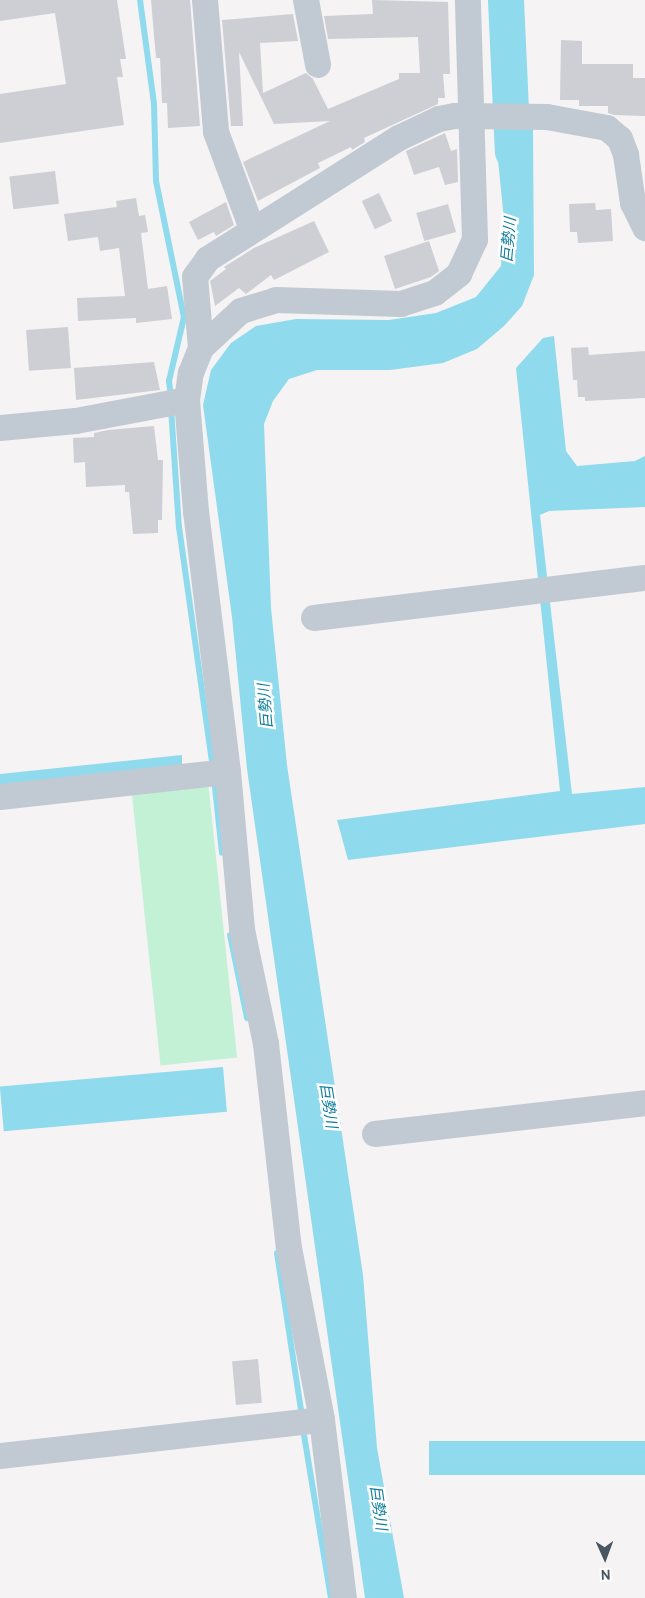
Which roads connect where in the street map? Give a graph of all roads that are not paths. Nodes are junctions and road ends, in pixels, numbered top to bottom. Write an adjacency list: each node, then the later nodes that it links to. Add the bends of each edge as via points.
1 (205, 0): 7 (street, via 216,132)
2 (306, 0): 4 (street)
3 (468, 0): 5 (street)
4 (318, 65)
5 (470, 118): 6 (street, via 547,117 607,128 620,139 626,155 633,204); 7 (street, via 439,119 399,138 317,193); 8 (street, via 475,240 459,274 435,293 401,304 276,300 241,311)
6 (645, 226)
7 (252, 229): 8 (street, via 208,259 196,277)
8 (201, 348): 9 (street)
9 (176, 402): 10 (street, via 76,421); 13 (street, via 196,512)
10 (0, 428)
11 (645, 578): 12 (street)
12 (314, 618)
13 (219, 773): 14 (street); 17 (street, via 242,930 266,1044 289,1248)
14 (0, 797)
15 (645, 1103): 16 (street)
16 (375, 1134)
17 (322, 1420): 18 (street); 19 (street)
18 (0, 1456)
19 (344, 1598)

